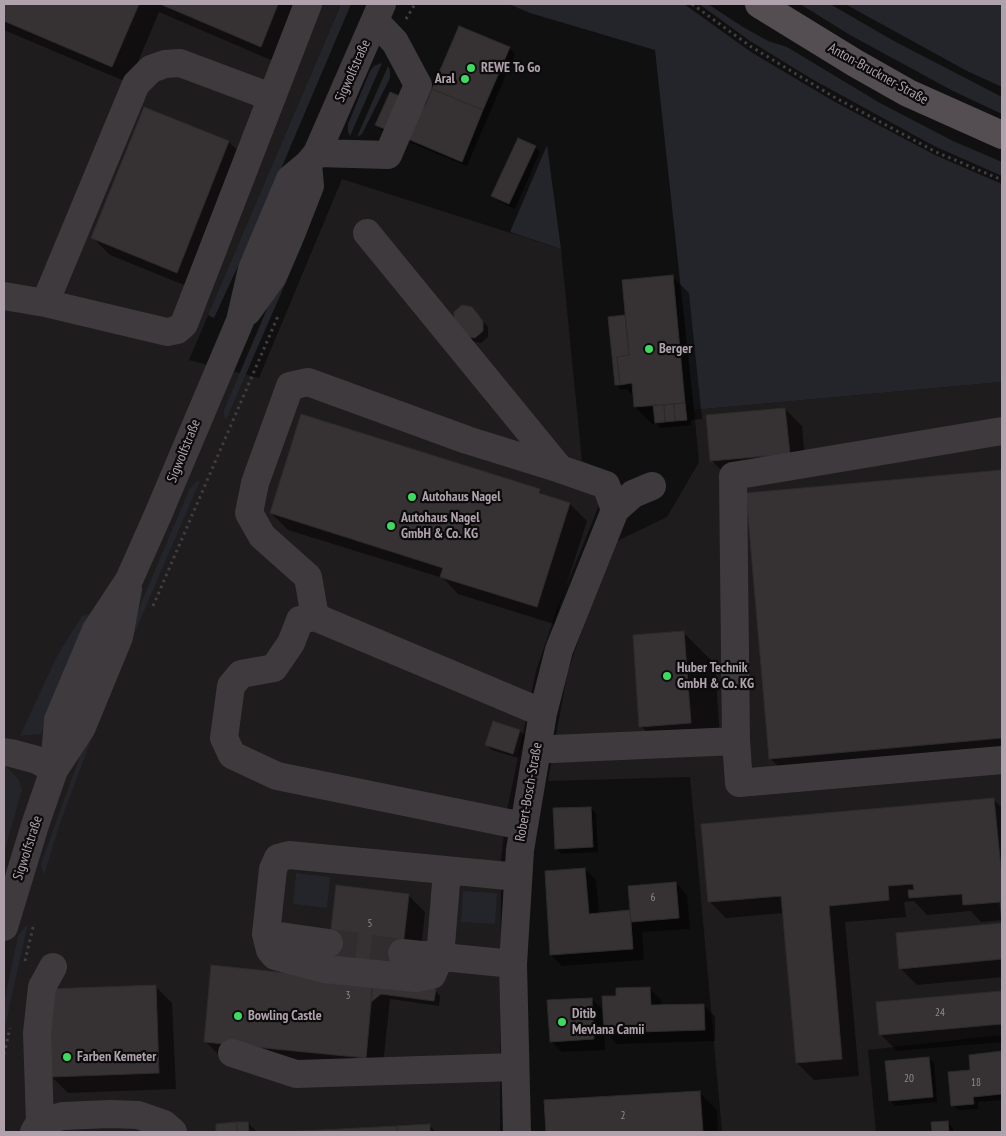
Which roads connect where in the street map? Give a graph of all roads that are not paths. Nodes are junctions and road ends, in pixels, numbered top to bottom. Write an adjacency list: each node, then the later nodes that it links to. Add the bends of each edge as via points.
1 (308, 4): 4 (street)
2 (759, 4): 5 (main road, Anton-Bruckner-Straße, via 908,93)
3 (378, 13): 6 (street, Sigwolfstraße); 6 (street, via 418,85 388,155)
4 (271, 97): 9 (street, via 180,63 151,69 136,84); 9 (street, via 184,324 167,332)
5 (1002, 135)
6 (312, 159): 20 (street, Sigwolfstraße, via 290,179 271,223 252,269 240,321 129,580 119,636 82,727)
7 (368, 233): 11 (street)
8 (4, 296): 9 (street)
9 (46, 303)
10 (1002, 431): 16 (street, via 732,476)
11 (560, 469): 13 (street, via 606,485); 14 (street, via 467,440 308,382 290,386 255,484 249,512 262,536 308,577)
12 (652, 486): 13 (street, Robert-Bosch-Straße, via 633,494)
13 (615, 510): 15 (street, Robert-Bosch-Straße, via 559,650)
14 (315, 617): 15 (street); 21 (street, via 300,620 291,643 274,668 241,674 230,686 224,738 232,755 277,776)
15 (543, 713): 17 (street, Robert-Bosch-Straße)
16 (736, 740): 17 (street); 19 (street, via 739,783)
17 (536, 748): 21 (street, Robert-Bosch-Straße)
18 (4, 752): 20 (street, via 37,760)
19 (1002, 760)
20 (54, 770): 24 (street, Sigwolfstraße)
21 (523, 826): 23 (street, Robert-Bosch-Straße)
22 (447, 871): 23 (street); 25 (street, via 289,854 278,858 273,869); 28 (street)
23 (518, 877): 29 (street, Robert-Bosch-Straße)
24 (4, 926)
25 (266, 934): 26 (street); 28 (street, via 275,956 324,969 416,978 432,974)
26 (329, 943)
27 (402, 953): 28 (street)
28 (440, 957): 29 (street)
29 (513, 964): 32 (street, Robert-Bosch-Straße)
30 (53, 967): 33 (street, via 42,987 37,1033)
31 (232, 1054): 32 (street, via 296,1074)
32 (515, 1067): 35 (street, Robert-Bosch-Straße)
33 (37, 1127): 34 (street, via 63,1116 138,1115 164,1124)
34 (173, 1132)
35 (517, 1132)

